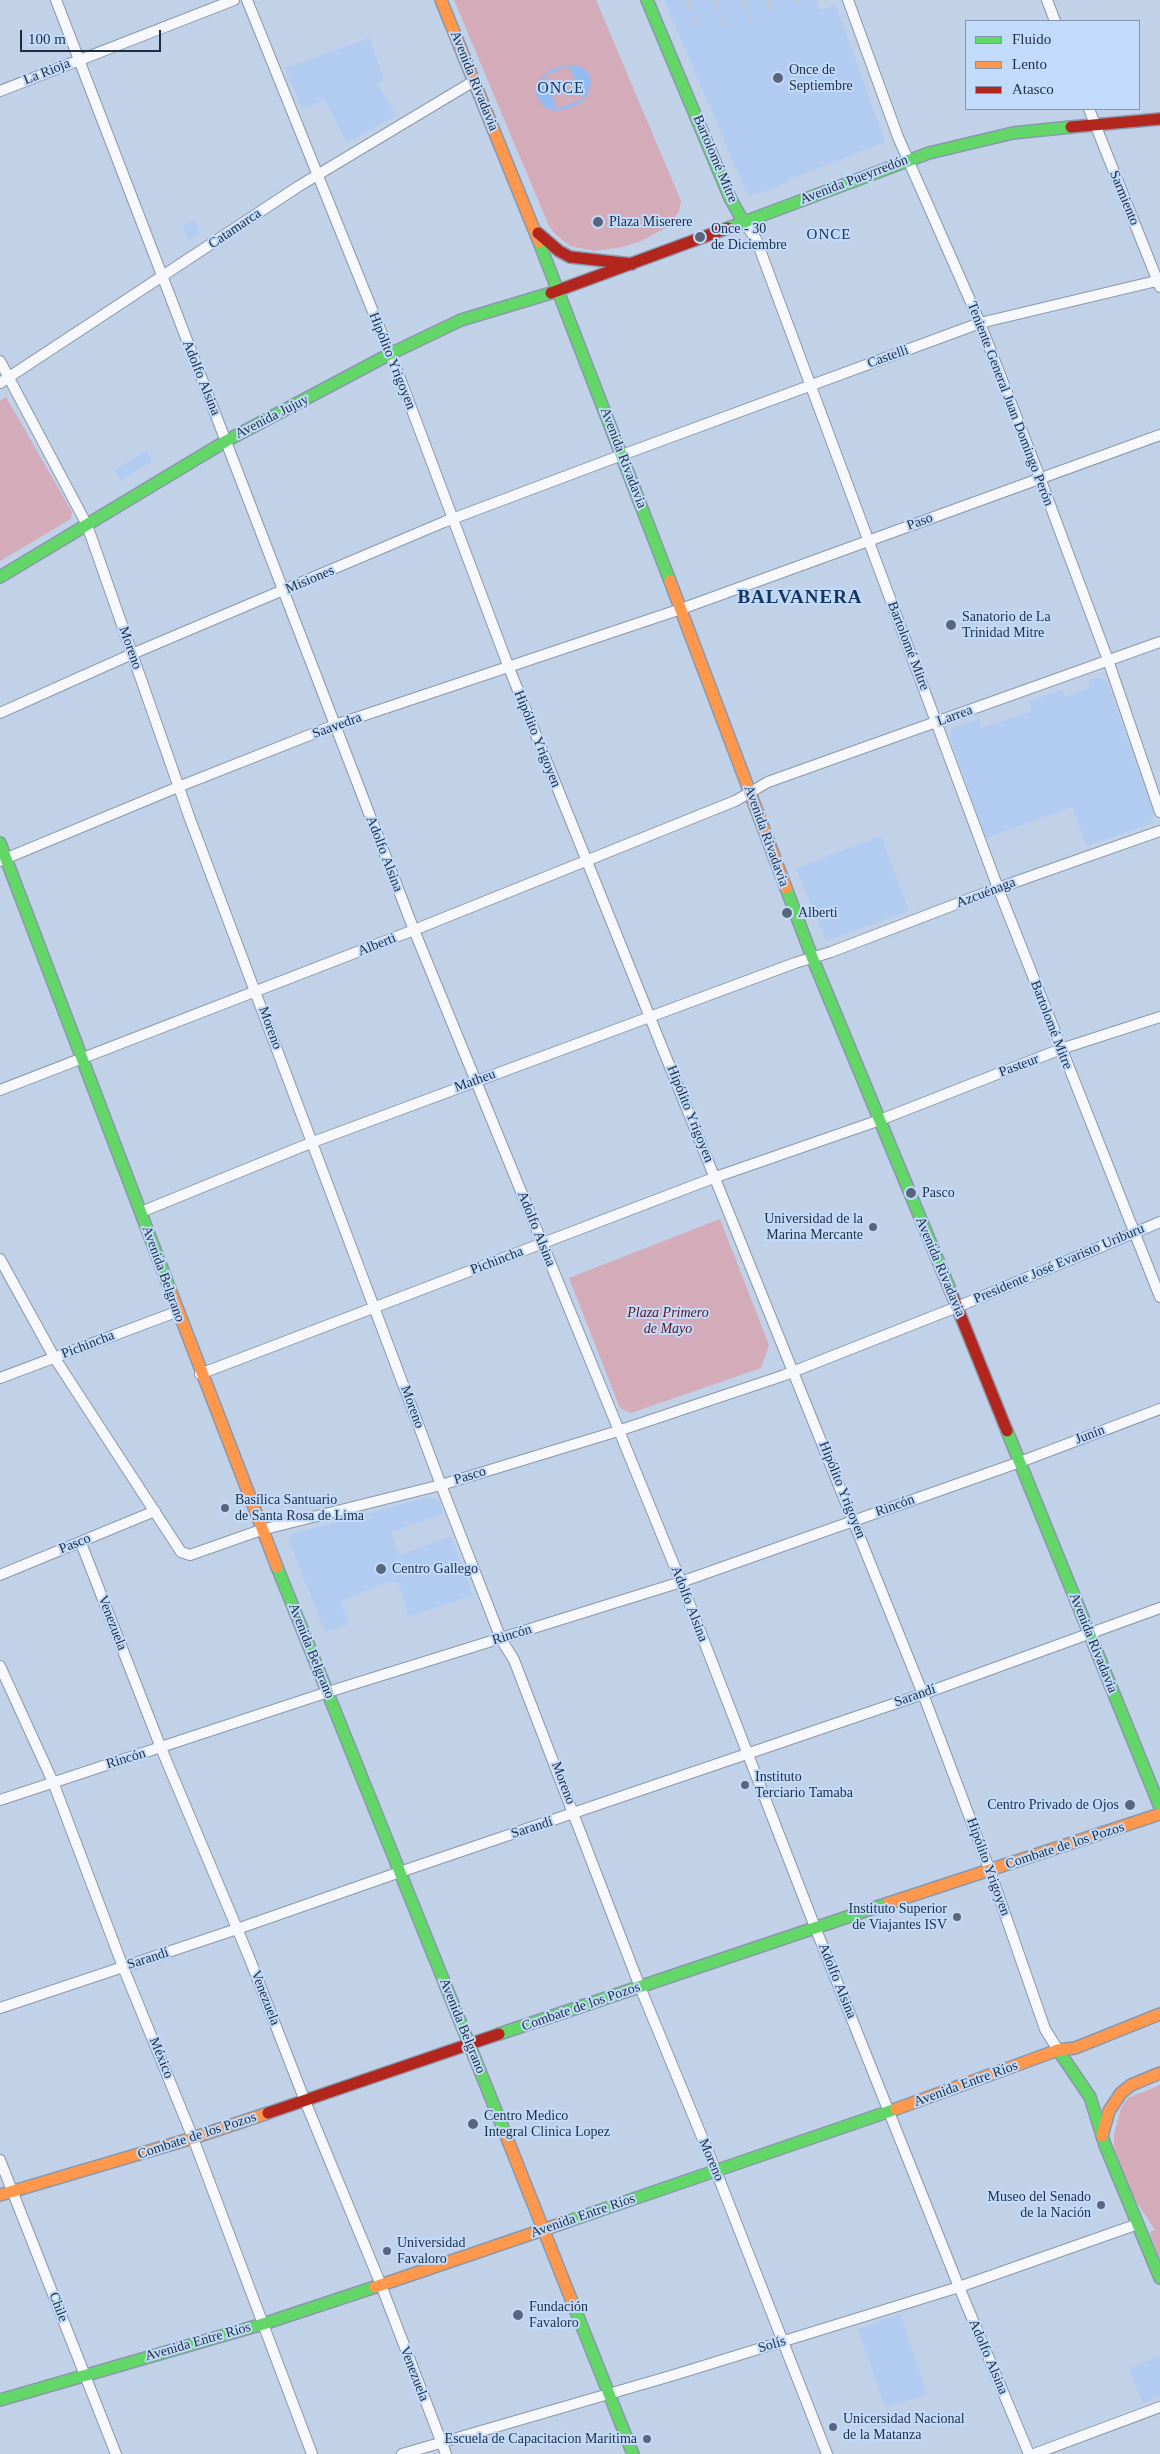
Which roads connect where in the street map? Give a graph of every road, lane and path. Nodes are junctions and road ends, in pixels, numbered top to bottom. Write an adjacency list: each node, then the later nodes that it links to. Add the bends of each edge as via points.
1 (56, 0): 9 (street, Adolfo Alsina)
2 (234, 0): 9 (street, La Rioja)
3 (248, 0): 16 (street, Hipólito Yrigoyen)
4 (440, 0): 10 (main road, Avenida Rivadavia)
5 (647, 0): 17 (main road, Bartolomé Mitre, via 730,198)
6 (848, 0): 15 (street, Teniente General Juan Domingo Perón)
7 (1046, 0): 8 (street)
8 (1055, 20)
9 (79, 60): 11 (street, La Rioja); 20 (street, Adolfo Alsina)
10 (474, 81): 16 (street, Catamarca); 18 (main road, Avenida Rivadavia)
11 (0, 92)
12 (1089, 110): 14 (street, Sarmiento)
13 (1160, 119): 14 (main road, Avenida Pueyrredón)
14 (1096, 126): 15 (main road, Avenida Pueyrredón, via 1006,135 957,145); 21 (street, Sarmiento)
15 (909, 160): 17 (main road, Avenida Pueyrredón); 23 (street, Teniente General Juan Domingo Perón)
16 (318, 175): 20 (street, Catamarca); 24 (street, Hipólito Yrigoyen)
17 (743, 221): 19 (main road, Avenida Pueyrredón); 28 (street, Bartolomé Mitre, via 756,239)
18 (534, 229): 19 (main road, via 554,248 570,257); 22 (main road, Avenida Rivadavia)
19 (632, 264): 22 (main road, Avenida Pueyrredón)
20 (162, 278): 26 (street, Catamarca); 30 (street, Adolfo Alsina)
21 (1159, 283): 23 (street, Castelli)
22 (559, 290): 24 (main road, Avenida Jujuy, via 461,320); 31 (main road, Avenida Rivadavia)
23 (980, 323): 28 (street, Castelli); 32 (street, Teniente General Juan Domingo Perón)
24 (390, 354): 30 (main road, Avenida Jujuy); 33 (street, Hipólito Yrigoyen)
25 (0, 361): 26 (street, Moreno)
26 (9, 378): 27 (street, Catamarca); 34 (street, Moreno)
27 (0, 383)
28 (811, 385): 31 (street, Castelli); 35 (street, Bartolomé Mitre)
29 (1160, 435): 32 (street, Paso)
30 (226, 441): 34 (main road, Avenida Jujuy); 37 (street, Adolfo Alsina)
31 (622, 455): 33 (street, Misiones); 38 (main road, Avenida Rivadavia)
32 (1040, 478): 35 (street, Paso); 41 (street, Teniente General Juan Domingo Perón)
33 (454, 518): 37 (street, Misiones); 42 (street, Hipólito Yrigoyen)
34 (87, 525): 36 (main road, Avenida Jujuy); 40 (street, Moreno)
35 (869, 541): 38 (street, Paso); 44 (street, Bartolomé Mitre)
36 (0, 577)
37 (284, 592): 40 (street, Misiones); 45 (street, Adolfo Alsina)
38 (681, 609): 42 (street, Saavedra); 47 (main road, Avenida Rivadavia)
39 (1160, 642): 41 (street, Larrea)
40 (132, 654): 43 (street, Misiones); 46 (street, Moreno)
41 (1108, 660): 44 (street, Larrea); 48 (street, Teniente General Juan Domingo Perón)
42 (509, 668): 45 (street, Saavedra); 52 (street, Hipólito Yrigoyen)
43 (0, 713)
44 (937, 723): 47 (street, Larrea, via 768,782); 53 (street, Bartolomé Mitre)
45 (335, 725): 46 (street, Saavedra); 54 (street, Adolfo Alsina)
46 (178, 787): 51 (street, Saavedra); 56 (street, Moreno)
47 (750, 792): 52 (street, Alberti); 55 (main road, Avenida Rivadavia)
48 (1160, 812)
49 (1160, 831): 53 (street, Azcuénaga)
50 (0, 843): 51 (main road, Avenida Belgrano)
51 (3, 860): 60 (main road, Avenida Belgrano)
52 (586, 861): 54 (street, Alberti); 57 (street, Hipólito Yrigoyen)
53 (998, 888): 55 (street, Azcuénaga); 59 (street, Bartolomé Mitre)
54 (414, 930): 56 (street, Alberti); 61 (street, Adolfo Alsina)
55 (812, 957): 57 (street, Matheu); 63 (main road, Avenida Rivadavia)
56 (257, 993): 60 (street, Alberti); 64 (street, Moreno)
57 (650, 1017): 61 (street, Matheu); 65 (street, Hipólito Yrigoyen)
58 (1160, 1017): 59 (street, Pasteur)
59 (1060, 1049): 63 (street, Pasteur); 68 (street, Bartolomé Mitre)
60 (83, 1058): 62 (street, Alberti); 66 (main road, Avenida Belgrano)
61 (475, 1081): 64 (street, Matheu); 69 (street, Adolfo Alsina)
62 (0, 1090)
63 (880, 1120): 65 (street, Pichincha); 72 (main road, Avenida Rivadavia)
64 (313, 1142): 66 (street, Matheu); 73 (street, Moreno)
65 (716, 1177): 69 (street, Pichincha); 76 (street, Hipólito Yrigoyen)
66 (141, 1212): 74 (main road, Avenida Belgrano)
67 (1160, 1222): 68 (street, Presidente José Evaristo Uriburu)
68 (1134, 1233): 71 (street, Bartolomé Mitre); 72 (street, Presidente José Evaristo Uriburu)
69 (542, 1244): 73 (street, Pichincha); 80 (street, Adolfo Alsina)
70 (0, 1259): 75 (street)
71 (1160, 1297)
72 (957, 1306): 76 (street, Pasco); 81 (main road, Avenida Rivadavia)
73 (376, 1308): 77 (street, Pichincha); 82 (street, Moreno)
74 (176, 1312): 75 (street, Pichincha); 77 (main road, Avenida Belgrano)
75 (54, 1357): 78 (street, Pichincha); 83 (street)
76 (794, 1370): 80 (street, Pasco); 84 (street, Hipólito Yrigoyen)
77 (200, 1374): 85 (main road, Avenida Belgrano)
78 (0, 1378)
79 (1160, 1409): 81 (street, Junín)
80 (618, 1431): 82 (street, Pasco); 88 (street, Adolfo Alsina)
81 (1020, 1462): 84 (street, Rincón); 90 (main road, Avenida Rivadavia)
82 (441, 1485): 85 (street, Pasco); 91 (street, Moreno)
83 (155, 1512): 85 (street, Pasco, via 181,1552 190,1555); 86 (street, Pasco)
84 (854, 1521): 88 (street, Rincón); 94 (street, Hipólito Yrigoyen)
85 (261, 1530): 93 (main road, Avenida Belgrano)
86 (80, 1543): 87 (street, Pasco); 95 (street, Venezuela)
87 (0, 1575)
88 (681, 1582): 91 (street, Rincón); 96 (street, Adolfo Alsina)
89 (1160, 1608): 90 (street, Sarandí)
90 (1090, 1633): 94 (street, Sarandí); 99 (main road, Avenida Rivadavia)
91 (501, 1639): 93 (street, Rincón); 100 (street, Moreno, via 514,1660)
92 (0, 1666): 97 (street, México)
93 (328, 1692): 95 (street, Rincón); 103 (main road, Avenida Belgrano)
94 (923, 1694): 96 (street, Sarandí); 102 (street, Hipólito Yrigoyen)
95 (161, 1748): 97 (street, Rincón); 105 (street, Venezuela)
96 (747, 1754): 100 (street, Sarandí); 104 (street, Adolfo Alsina)
97 (53, 1782): 98 (street, Rincón); 106 (street, México)
98 (0, 1800)
99 (1160, 1807)
100 (575, 1814): 103 (street, Sarandí); 107 (street, Moreno)
101 (1160, 1814): 102 (main road, Combate de los Pozos)
102 (990, 1871): 104 (main road, Combate de los Pozos); 111 (street, Hipólito Yrigoyen, via 1045,2029)
103 (400, 1872): 105 (street, Sarandí); 110 (main road, Avenida Belgrano)
104 (815, 1927): 107 (main road, Combate de los Pozos); 114 (street, Adolfo Alsina)
105 (238, 1930): 106 (street, Sarandí); 113 (street, Venezuela)
106 (123, 1967): 108 (street, Sarandí); 116 (street, México)
107 (640, 1987): 110 (main road, Combate de los Pozos); 118 (street, Moreno)
108 (0, 2008)
109 (1160, 2014): 111 (main road, Avenida Entre Ríos, via 1075,2048)
110 (470, 2046): 113 (main road, Combate de los Pozos); 122 (main road, Avenida Belgrano)
111 (1058, 2050): 114 (main road, Avenida Entre Ríos); 115 (main road, Hipólito Yrigoyen, via 1090,2097)
112 (1160, 2073): 115 (main road, via 1131,2085 1121,2093 1109,2111)
113 (305, 2101): 116 (main road, Combate de los Pozos); 124 (street, Venezuela)
114 (889, 2112): 118 (main road, Avenida Entre Ríos); 125 (street, Adolfo Alsina)
115 (1102, 2136): 121 (main road, Hipólito Yrigoyen)
116 (193, 2138): 119 (main road, Combate de los Pozos); 126 (street, México)
117 (0, 2160): 119 (street, Chile)
118 (716, 2171): 122 (main road, Avenida Entre Ríos); 127 (street, Moreno)
119 (13, 2191): 120 (main road, Combate de los Pozos); 128 (street, Chile)
120 (0, 2195)
121 (1138, 2224): 123 (main road, Hipólito Yrigoyen); 125 (street, Solís)
122 (544, 2229): 124 (main road, Avenida Entre Ríos); 129 (main road, Avenida Belgrano)
123 (1160, 2278)
124 (381, 2285): 126 (main road, Avenida Entre Ríos); 132 (street, Venezuela)
125 (959, 2287): 127 (street, Solís); 139 (street, Adolfo Alsina)
126 (263, 2324): 128 (main road, Avenida Entre Ríos); 134 (street, México)
127 (784, 2341): 129 (street, Solís); 138 (street, Moreno)
128 (85, 2376): 130 (main road, Avenida Entre Ríos); 133 (street, Chile)
129 (609, 2394): 132 (street, Solís); 137 (main road, Avenida Belgrano)
130 (0, 2400)
131 (1160, 2406): 140 (street)
132 (441, 2442): 135 (street, Solís); 136 (street, Venezuela)
133 (116, 2454)
134 (312, 2454)
135 (402, 2454)
136 (446, 2454)
137 (633, 2454)
138 (828, 2454)
139 (1029, 2454)
140 (1034, 2454)

